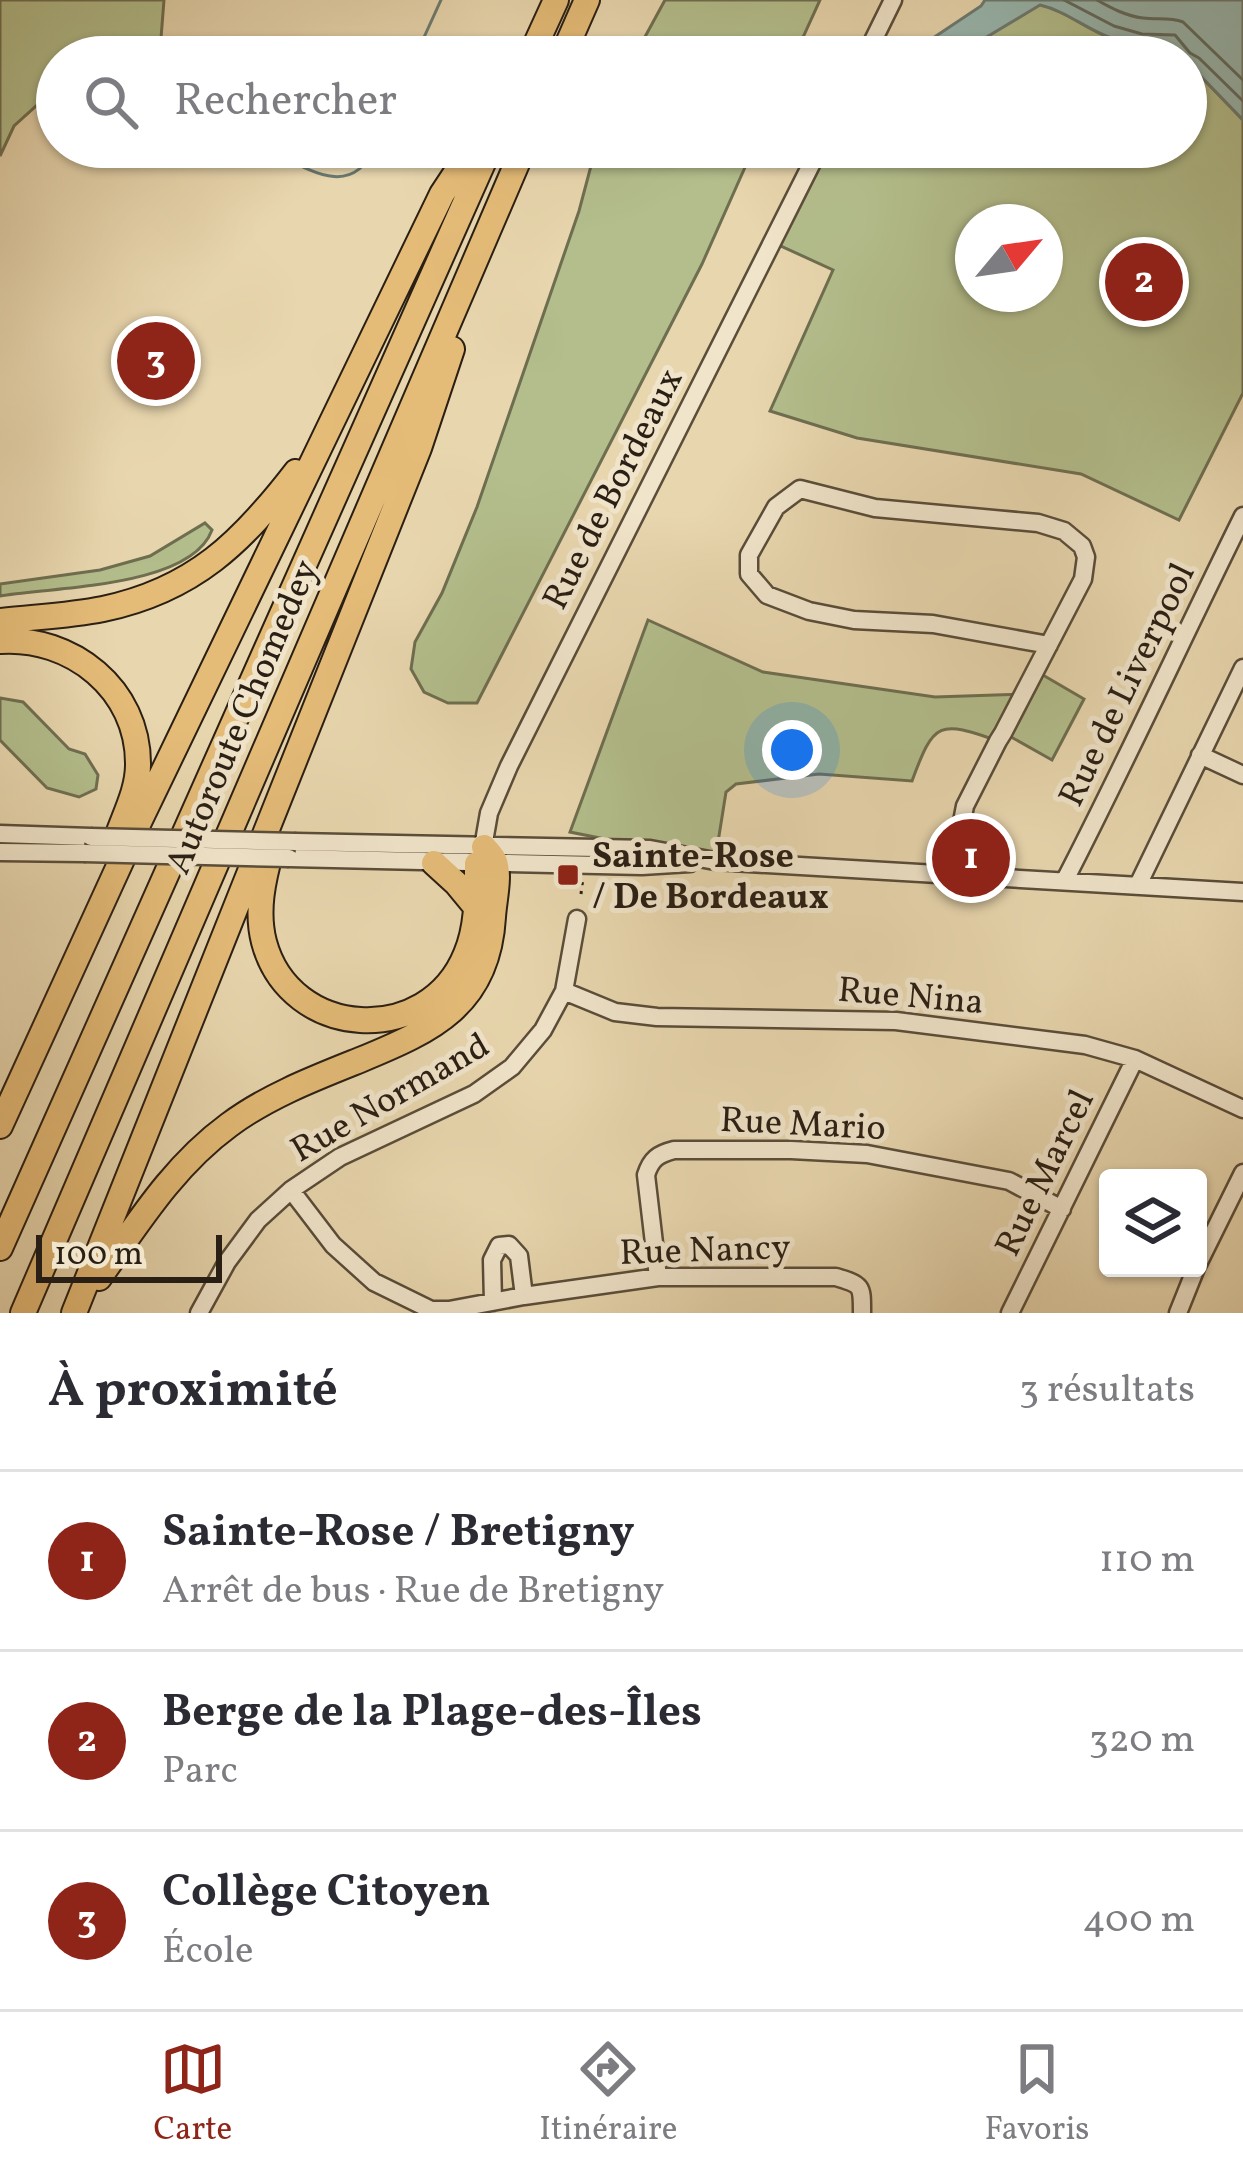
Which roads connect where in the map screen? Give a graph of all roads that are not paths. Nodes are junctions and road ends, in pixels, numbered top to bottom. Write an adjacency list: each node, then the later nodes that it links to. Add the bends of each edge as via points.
1 (556, 0): 4 (highway)
2 (586, 0): 5 (highway)
3 (893, 0): 6 (street)
4 (540, 36)
5 (571, 36)
6 (875, 36)
7 (459, 168): 12 (highway)
8 (481, 168): 42 (highway, Autoroute Chomedey)
9 (515, 168): 11 (highway, Autoroute Chomedey)
10 (809, 168): 25 (street, Rue de Bordeaux, via 509,766 489,813)
11 (511, 177): 20 (highway, via 419,448); 47 (highway, Autoroute Chomedey)
12 (327, 432): 14 (highway, via 244,536 187,577 102,609); 33 (highway)
13 (1243, 516): 28 (street, Rue de Liverpool)
14 (0, 620)
15 (0, 640): 33 (highway, via 53,646 89,665 116,695 134,735 136,781)
16 (1049, 645): 16 (street, via 1086,557 1064,531 1039,523 875,508 800,489 776,507 749,555 749,574 767,596 809,611); 27 (street, via 965,806)
17 (1243, 668): 18 (street)
18 (1200, 755): 19 (street); 29 (street)
19 (1243, 775)
20 (284, 784): 31 (highway, via 261,923 278,972 308,1003 367,1021 426,1004 460,967); 48 (highway)
21 (0, 834): 22 (street)
22 (88, 845): 23 (street, bridge); 24 (street)
23 (292, 850): 25 (street); 26 (street)
24 (0, 851)
25 (486, 858): 26 (street); 27 (street); 31 (highway); 48 (highway, via 490,944 460,1004 421,1034 286,1091 215,1136 155,1197)
26 (434, 862): 31 (highway)
27 (952, 874): 28 (street)
28 (1065, 880): 29 (street)
29 (1138, 885): 30 (street)
30 (1243, 892)
31 (476, 907)
32 (577, 919): 34 (street, Rue Normand)
33 (88, 931): 37 (highway)
34 (564, 992): 35 (street, Rue Nina, via 615,1012 657,1017 896,1021); 39 (street, Rue Normand, via 512,1067)
35 (1135, 1059): 36 (street, Rue Nina); 40 (street, Rue Marcel)
36 (1243, 1109)
37 (0, 1126)
38 (1243, 1173): 41 (street)
39 (291, 1190): 46 (street, Rue Nancy, via 374,1282 430,1310); 49 (street, Rue Normand, via 226,1262)
40 (1062, 1208): 43 (street, Rue Mario, via 1009,1181 867,1154 674,1150 659,1154 646,1175); 51 (street, Rue Marcel)
41 (1207, 1246)
42 (0, 1248)
43 (658, 1276): 45 (street, Rue Nancy); 50 (street, Rue Nancy, via 836,1277 862,1291)
44 (1193, 1277): 52 (street)
45 (524, 1296): 46 (street, Rue Nancy); 46 (street, via 519,1256 499,1246)
46 (493, 1302)
47 (22, 1313)
48 (74, 1313)
49 (199, 1313)
50 (862, 1313)
51 (1010, 1313)
52 (1178, 1313)

